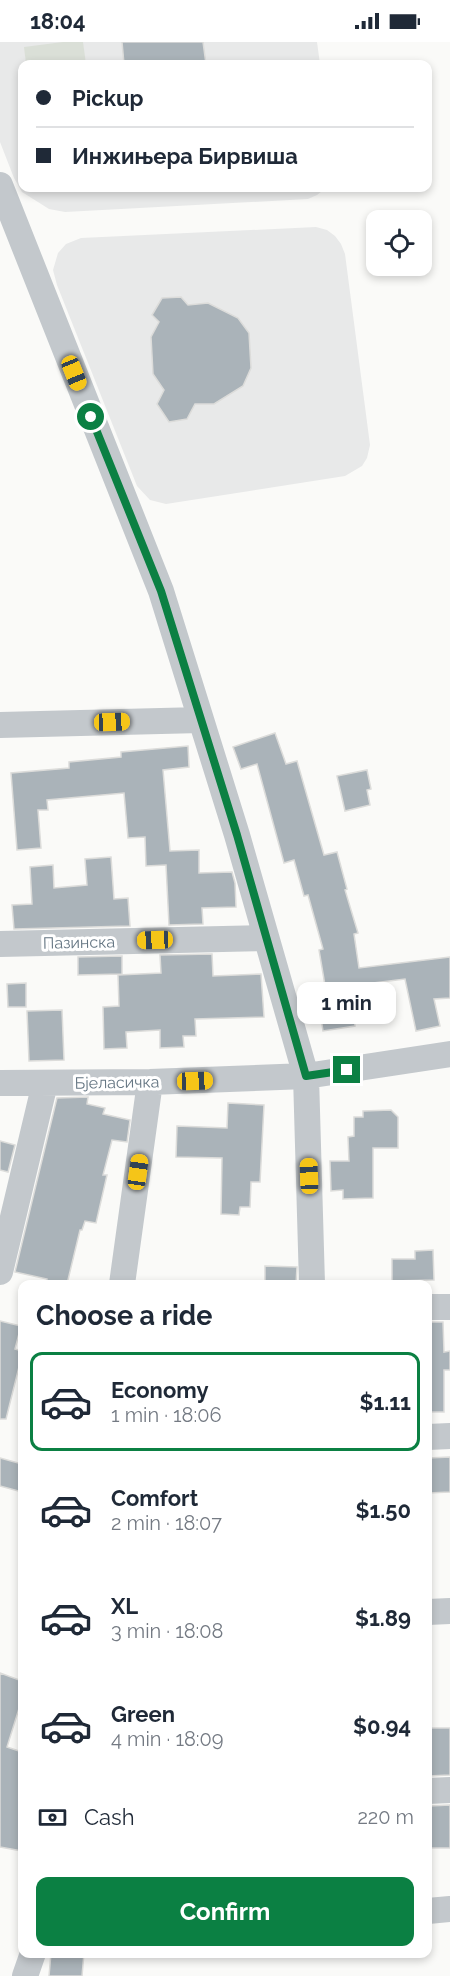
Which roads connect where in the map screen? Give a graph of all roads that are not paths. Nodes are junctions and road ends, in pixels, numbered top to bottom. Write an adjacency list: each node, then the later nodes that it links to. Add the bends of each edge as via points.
1 (0, 185): 2 (street, via 161,591)
2 (201, 720): 3 (street); 4 (street)
3 (0, 725)
4 (266, 938): 5 (street, Пазинска); 7 (street)
5 (0, 944)
6 (450, 1054): 7 (street, Бјеласичка)
7 (306, 1076): 8 (street, Бјеласичка); 13 (street)
8 (150, 1082): 10 (street, Бјеласичка); 12 (street)
9 (0, 1083): 10 (street, Бјеласичка)
10 (45, 1083): 11 (street)
11 (0, 1272)
12 (123, 1280)
13 (312, 1280)
14 (432, 1307): 15 (street)
15 (450, 1307)
16 (450, 1436): 17 (street)
17 (432, 1437)
18 (450, 1611): 19 (street)
19 (432, 1612)
20 (450, 1790): 21 (street)
21 (432, 1791)
22 (450, 1909): 23 (street)
23 (432, 1911)
24 (31, 1958): 25 (street)
25 (26, 1976)

